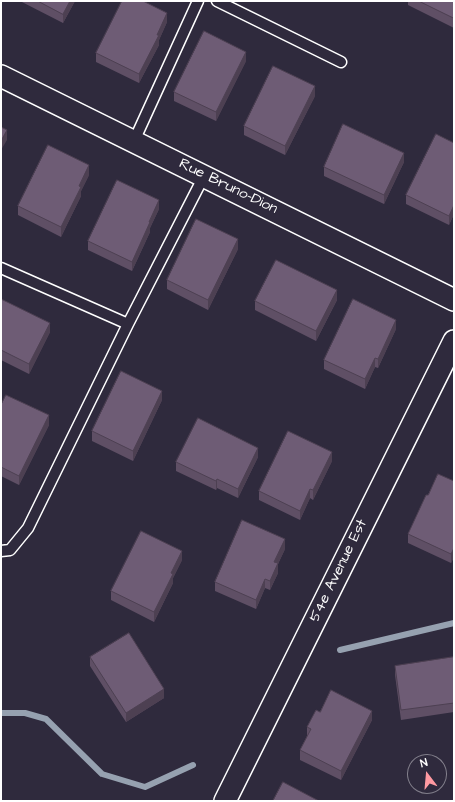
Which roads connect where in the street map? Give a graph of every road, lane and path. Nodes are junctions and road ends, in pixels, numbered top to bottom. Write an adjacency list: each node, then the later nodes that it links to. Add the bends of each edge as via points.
1 (198, 1): 5 (lane)
2 (217, 1): 3 (lane)
3 (341, 62)
4 (1, 76): 5 (street, Rue Bruno-Dion)
5 (134, 141): 6 (street, Rue Bruno-Dion)
6 (204, 176): 8 (street, Rue Bruno-Dion); 9 (lane)
7 (1, 268): 9 (lane)
8 (454, 300)
9 (128, 324): 11 (lane, via 28,528 10,550)
10 (454, 341): 12 (street, 54e Avenue Est)
11 (1, 551)
12 (225, 801)

